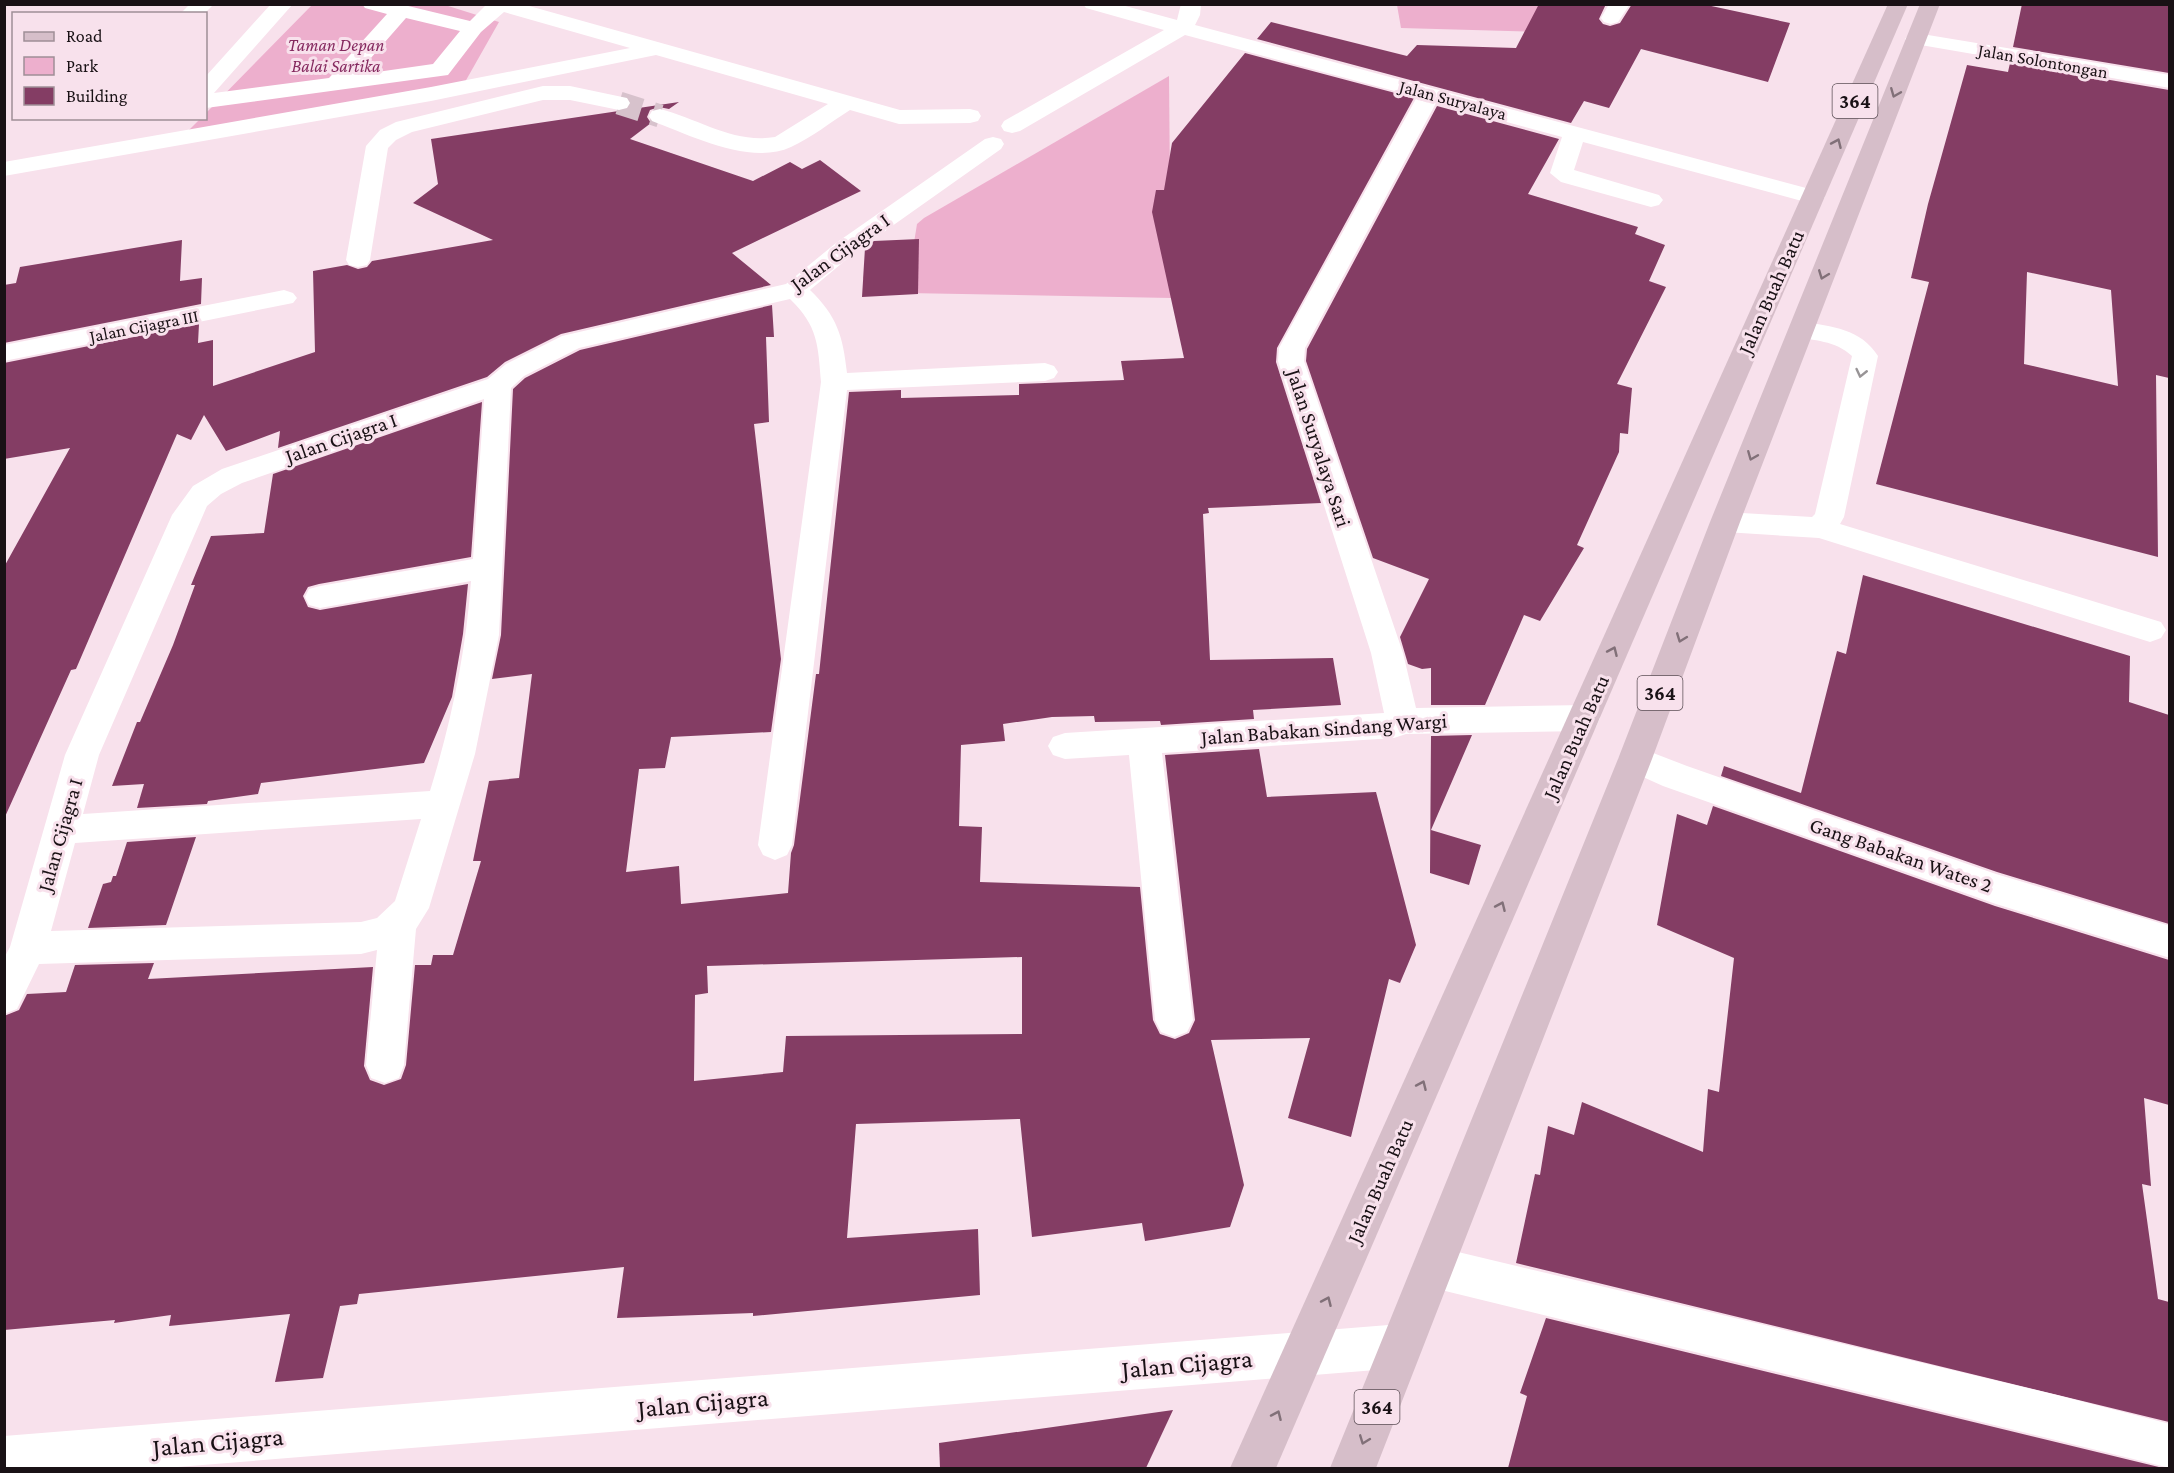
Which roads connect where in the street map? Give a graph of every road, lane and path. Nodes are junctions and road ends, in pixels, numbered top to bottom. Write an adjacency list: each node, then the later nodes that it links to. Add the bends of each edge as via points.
1 (283, 4): 16 (street)
2 (372, 4): 8 (street)
3 (1093, 4): 9 (street, Jalan Suryalaya)
4 (1191, 4): 9 (street)
5 (1898, 4): 28 (main road, Jalan Buah Batu / 364, one-way to 5)
6 (1930, 4): 11 (main road, Jalan Buah Batu / 364)
7 (498, 5): 10 (street); 12 (street)
8 (400, 12): 10 (street); 15 (street)
9 (1184, 27): 17 (street, Jalan Suryalaya); 24 (street, Jalan Cijagra I)
10 (474, 28): 13 (street)
11 (1916, 39): 14 (street, Jalan Solontongan); 33 (main road, Jalan Buah Batu / 364, one-way to 33)
12 (656, 49): 18 (street); 20 (street)
13 (440, 70): 15 (street); 18 (street)
14 (2169, 82)
15 (336, 84): 19 (street)
16 (207, 88)
17 (1430, 93): 25 (street, Jalan Suryalaya); 44 (street, Jalan Suryalaya Sari, via 1292,348 1291,361 1387,653)
18 (431, 94): 26 (street)
19 (207, 101)
20 (847, 102): 22 (street, via 773,145 747,146); 24 (street, via 899,117 915,130)
21 (619, 103): 30 (street, via 570,93 543,93 404,127 388,135 377,146)
22 (660, 116)
23 (145, 120): 26 (street)
24 (988, 128): 24 (street, Jalan Cijagra I, via 993,144 1011,133); 31 (street, Jalan Cijagra I)
25 (1575, 132): 28 (street, Jalan Suryalaya); 29 (street, via 1562,173)
26 (146, 143): 27 (street)
27 (4, 169)
28 (1813, 197): 43 (main road, Jalan Buah Batu / 364, one-way to 28)
29 (1651, 200)
30 (358, 260)
31 (795, 291): 36 (street, via 819,312 831,346); 37 (street, Jalan Cijagra I, via 571,342 515,370)
32 (284, 298): 34 (street, Jalan Cijagra III)
33 (1802, 330): 38 (main road, Jalan Buah Batu / 364, one-way to 38); 39 (street, one-way to 39, via 1832,334 1856,344 1865,356 1829,517)
34 (4, 353)
35 (1045, 372): 36 (street)
36 (834, 382): 50 (street)
37 (498, 385): 40 (street); 49 (street, Jalan Cijagra I, via 232,476 211,485 197,497 82,755)
38 (1725, 522): 39 (street); 47 (main road, Jalan Buah Batu / 364, one-way to 47)
39 (1820, 528): 42 (street)
40 (487, 567): 41 (street); 48 (street, via 483,635 458,754)
41 (320, 597)
42 (2150, 630)
43 (1584, 718): 44 (street, Jalan Babakan Sindang Wargi); 59 (main road, Jalan Buah Batu / 364, one-way to 43)
44 (1400, 721): 45 (street, Jalan Babakan Sindang Wargi, via 1394,725)
45 (1144, 741): 46 (street, Jalan Babakan Sindang Wargi); 55 (street)
46 (1065, 746)
47 (1635, 759): 52 (street, Gang Babakan Wates 2, via 1996,889); 57 (main road, Jalan Buah Batu / 364)
48 (441, 804): 49 (street); 51 (street, via 411,908)
49 (62, 830): 53 (street, Jalan Cijagra I)
50 (774, 844)
51 (398, 926): 53 (street, via 361,938); 56 (street)
52 (2169, 942)
53 (28, 948): 54 (street, Jalan Cijagra I)
54 (4, 997)
55 (1174, 1020)
56 (385, 1065)
57 (1432, 1267): 58 (main road, Jalan Buah Batu / 364); 60 (street)
58 (1401, 1346): 59 (street, Jalan Cijagra); 63 (main road, Jalan Buah Batu / 364, one-way to 63)
59 (1303, 1355): 61 (street, Jalan Cijagra); 62 (main road, Jalan Buah Batu / 364, one-way to 59)
60 (2169, 1447)
61 (4, 1459)
62 (1253, 1468)
63 (1353, 1468)

